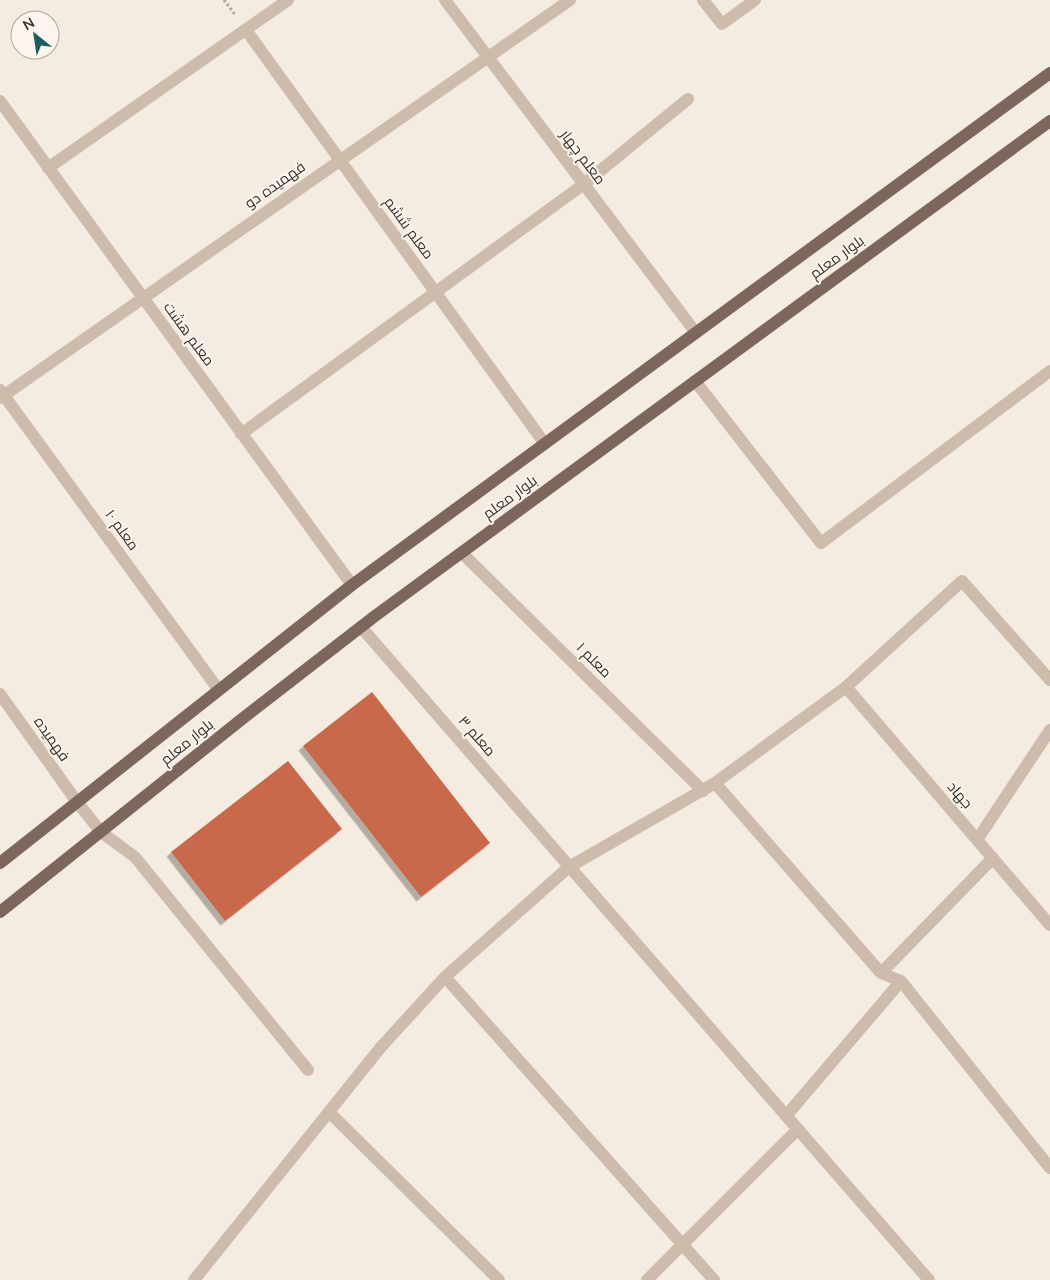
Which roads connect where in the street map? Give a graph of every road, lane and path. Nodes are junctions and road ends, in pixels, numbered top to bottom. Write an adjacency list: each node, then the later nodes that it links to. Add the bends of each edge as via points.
1 (288, 0): 6 (street)
2 (445, 0): 7 (street, معلم چهار)
3 (570, 0): 7 (street, فهمیده دو)
4 (703, 0): 5 (street, via 722,24)
5 (755, 0)
6 (246, 30): 12 (street, معلم ششم); 13 (street)
7 (487, 57): 12 (street, فهمیده دو); 14 (street, معلم چهار)
8 (1050, 73): 17 (main road, بلوار معلم)
9 (688, 99): 14 (street)
10 (0, 102): 13 (street, معلم هشت)
11 (1050, 121): 19 (main road, بلوار معلم)
12 (340, 160): 15 (street, معلم ششم); 16 (street, فهمیده دو)
13 (48, 168): 16 (street, معلم هشت)
14 (584, 184): 15 (street); 17 (street, معلم چهار)
15 (436, 292): 21 (street); 22 (street, معلم ششم)
16 (143, 298): 20 (street, فهمیده دو); 21 (street, معلم هشت)
17 (696, 332): 22 (main road, بلوار معلم)
18 (1050, 371): 19 (street, via 821,543)
19 (695, 381): 23 (main road, بلوار معلم)
20 (1, 394): 28 (street, معلم ۱۰)
21 (241, 434): 24 (street, معلم هشت)
22 (545, 444): 24 (main road, بلوار معلم)
23 (462, 552): 25 (main road, بلوار معلم); 32 (street, معلم ۱)
24 (352, 585): 28 (main road, بلوار معلم)
25 (361, 627): 34 (main road, بلوار معلم); 38 (street, معلم ۳)
26 (1050, 680): 27 (street, via 962,581)
27 (846, 687): 31 (street); 35 (street, جهاد)
28 (218, 689): 33 (main road, بلوار معلم)
29 (0, 694): 33 (street, فهمیده)
30 (1050, 730): 35 (street)
31 (715, 784): 32 (street); 41 (street)
32 (702, 791): 38 (street)
33 (76, 802): 34 (street, فهمیده); 37 (main road, بلوار معلم)
34 (101, 832): 39 (main road, بلوار معلم); 44 (street, فهمیده, via 135,857)
35 (977, 840): 36 (street, جهاد)
36 (993, 858): 40 (street, جهاد); 41 (street)
37 (0, 863)
38 (569, 867): 42 (street); 46 (street, معلم ۳)
39 (0, 912)
40 (1050, 925)
41 (881, 973): 43 (street)
42 (445, 976): 45 (street, via 381,1047); 49 (street)
43 (901, 981): 46 (street); 48 (street)
44 (308, 1070)
45 (329, 1112): 50 (street); 51 (street)
46 (786, 1116): 47 (street, معلم ۳)
47 (798, 1129): 49 (street); 54 (street, معلم ۳)
48 (1050, 1168)
49 (682, 1244): 52 (street); 53 (street)
50 (194, 1280)
51 (500, 1280)
52 (647, 1280)
53 (714, 1280)
54 (929, 1280)

